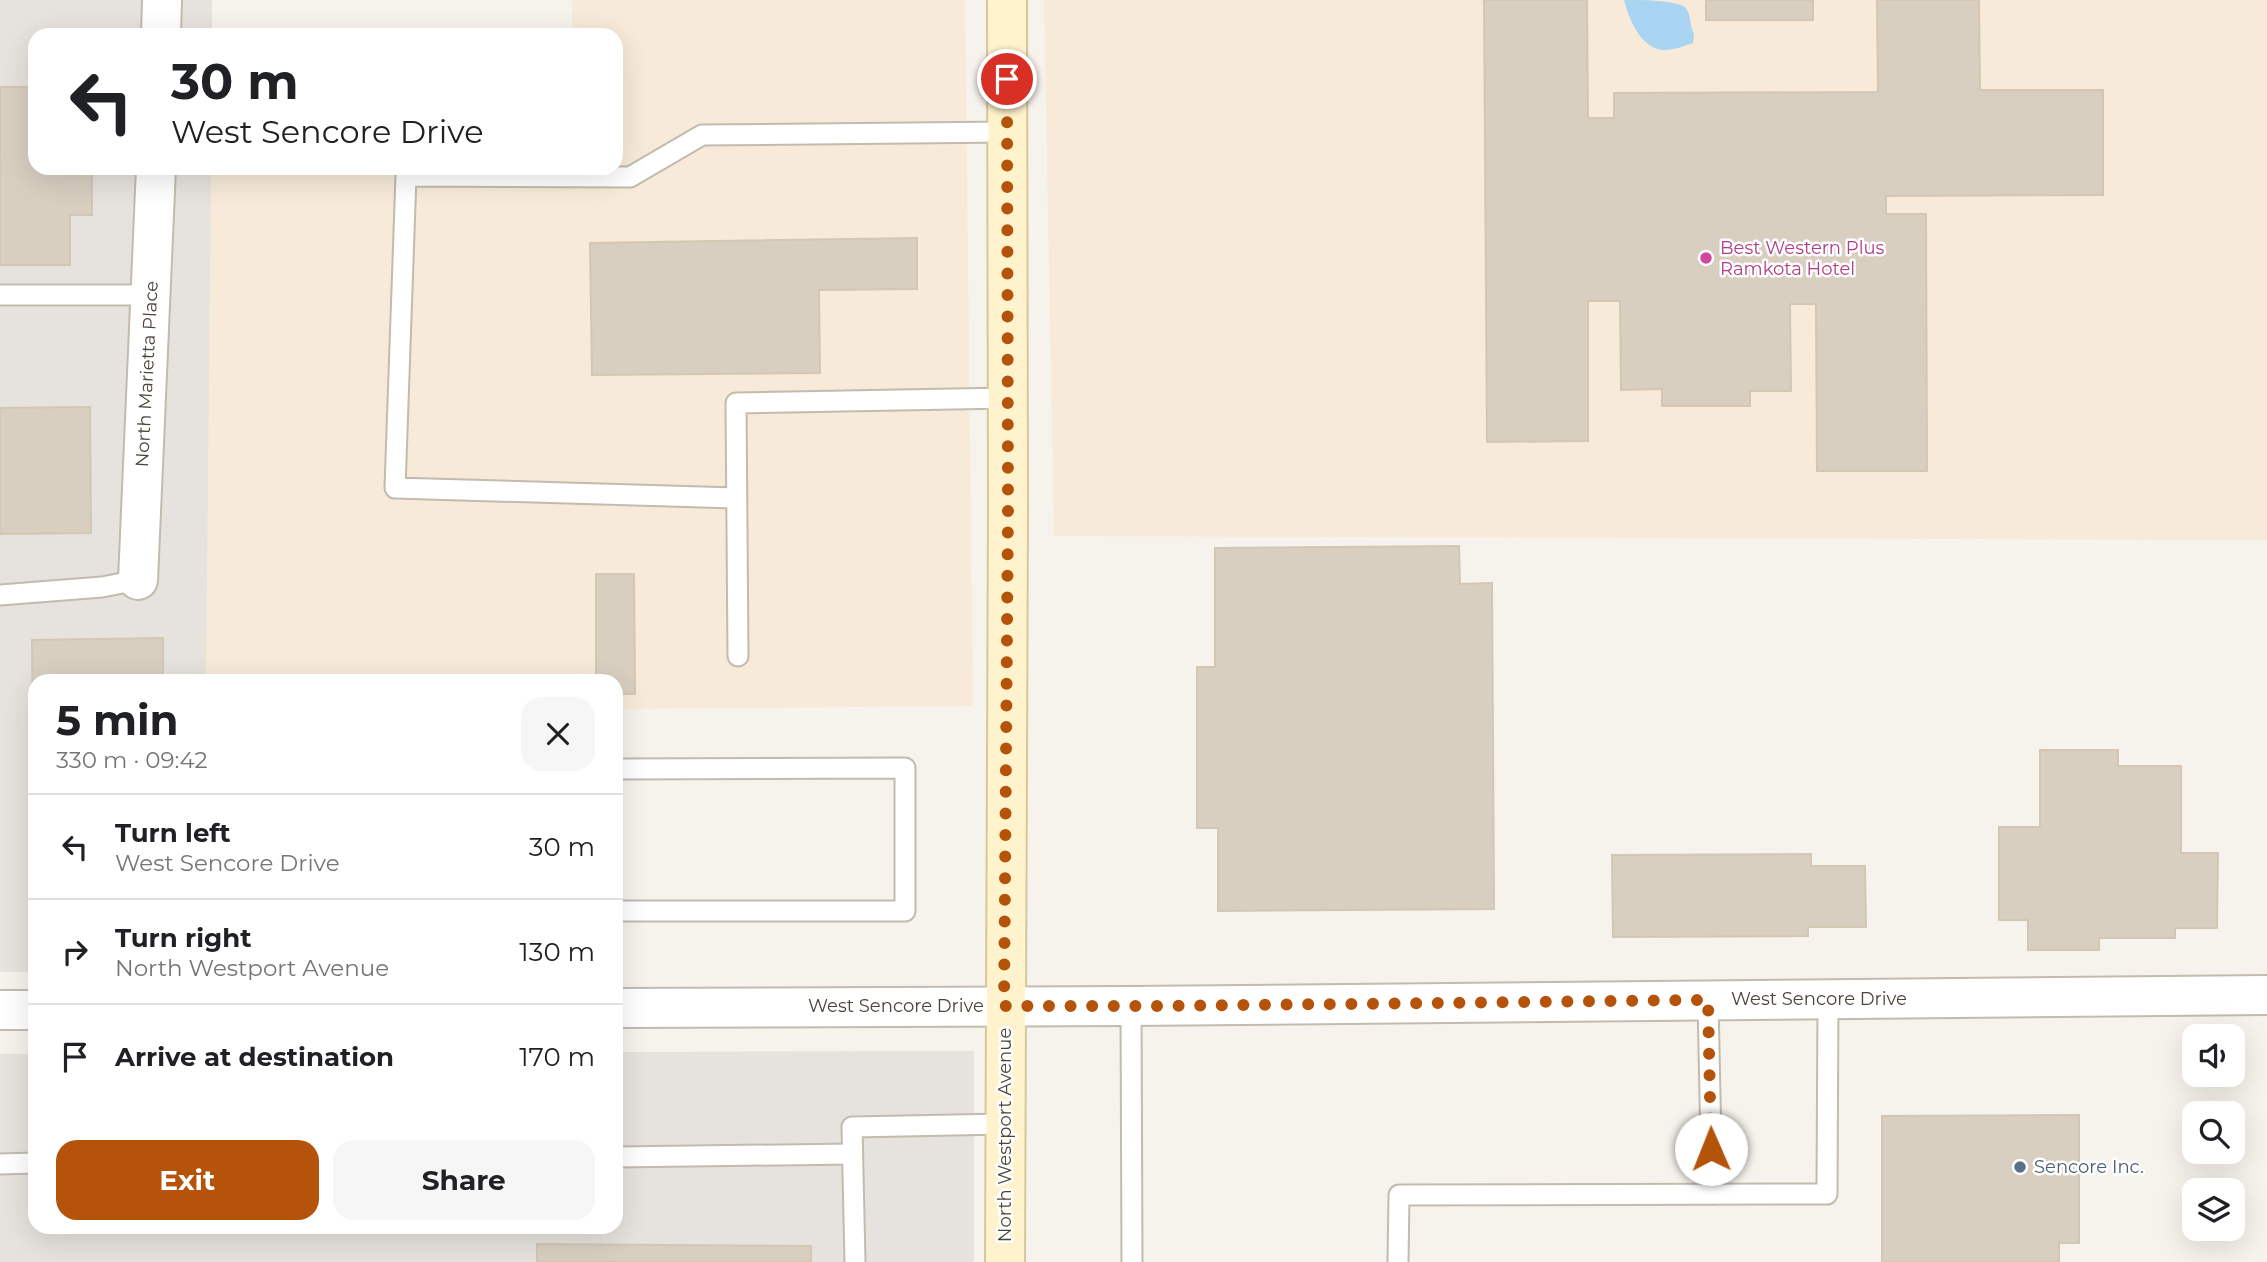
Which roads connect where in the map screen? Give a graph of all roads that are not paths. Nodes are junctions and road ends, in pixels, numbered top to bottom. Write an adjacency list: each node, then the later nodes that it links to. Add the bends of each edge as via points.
1 (162, 0): 3 (street)
2 (1007, 0): 4 (main road, North Westport Avenue)
3 (161, 28)
4 (1007, 132): 8 (main road, North Westport Avenue); 9 (lane, via 702,135 630,177 406,176 395,488)
5 (156, 175): 7 (street, North Marietta Place)
6 (0, 295): 7 (lane)
7 (150, 295): 10 (street, North Marietta Place)
8 (1008, 398): 9 (lane, via 736,403); 18 (main road, North Westport Avenue)
9 (736, 498): 12 (lane)
10 (138, 580): 11 (lane)
11 (0, 595)
12 (738, 656)
13 (623, 769): 14 (lane, via 905,768 905,911)
14 (623, 911)
15 (2267, 995): 16 (street, West Sencore Drive)
16 (1828, 999): 17 (street, West Sencore Drive); 28 (lane, via 1827,1194)
17 (1708, 1000): 19 (street, West Sencore Drive); 28 (lane)
18 (1004, 1006): 19 (street, West Sencore Drive); 20 (street, West Sencore Drive); 23 (main road, North Westport Avenue)
19 (1131, 1006): 31 (lane)
20 (623, 1008)
21 (0, 1010): 22 (street)
22 (28, 1010)
23 (1004, 1124): 24 (lane, via 852,1127); 30 (main road, North Westport Avenue)
24 (852, 1154): 25 (lane); 29 (lane)
25 (623, 1157)
26 (28, 1163): 27 (lane)
27 (0, 1164)
28 (1712, 1194): 32 (lane, via 1399,1195)
29 (855, 1262)
30 (1005, 1262)
31 (1132, 1262)
32 (1398, 1262)

